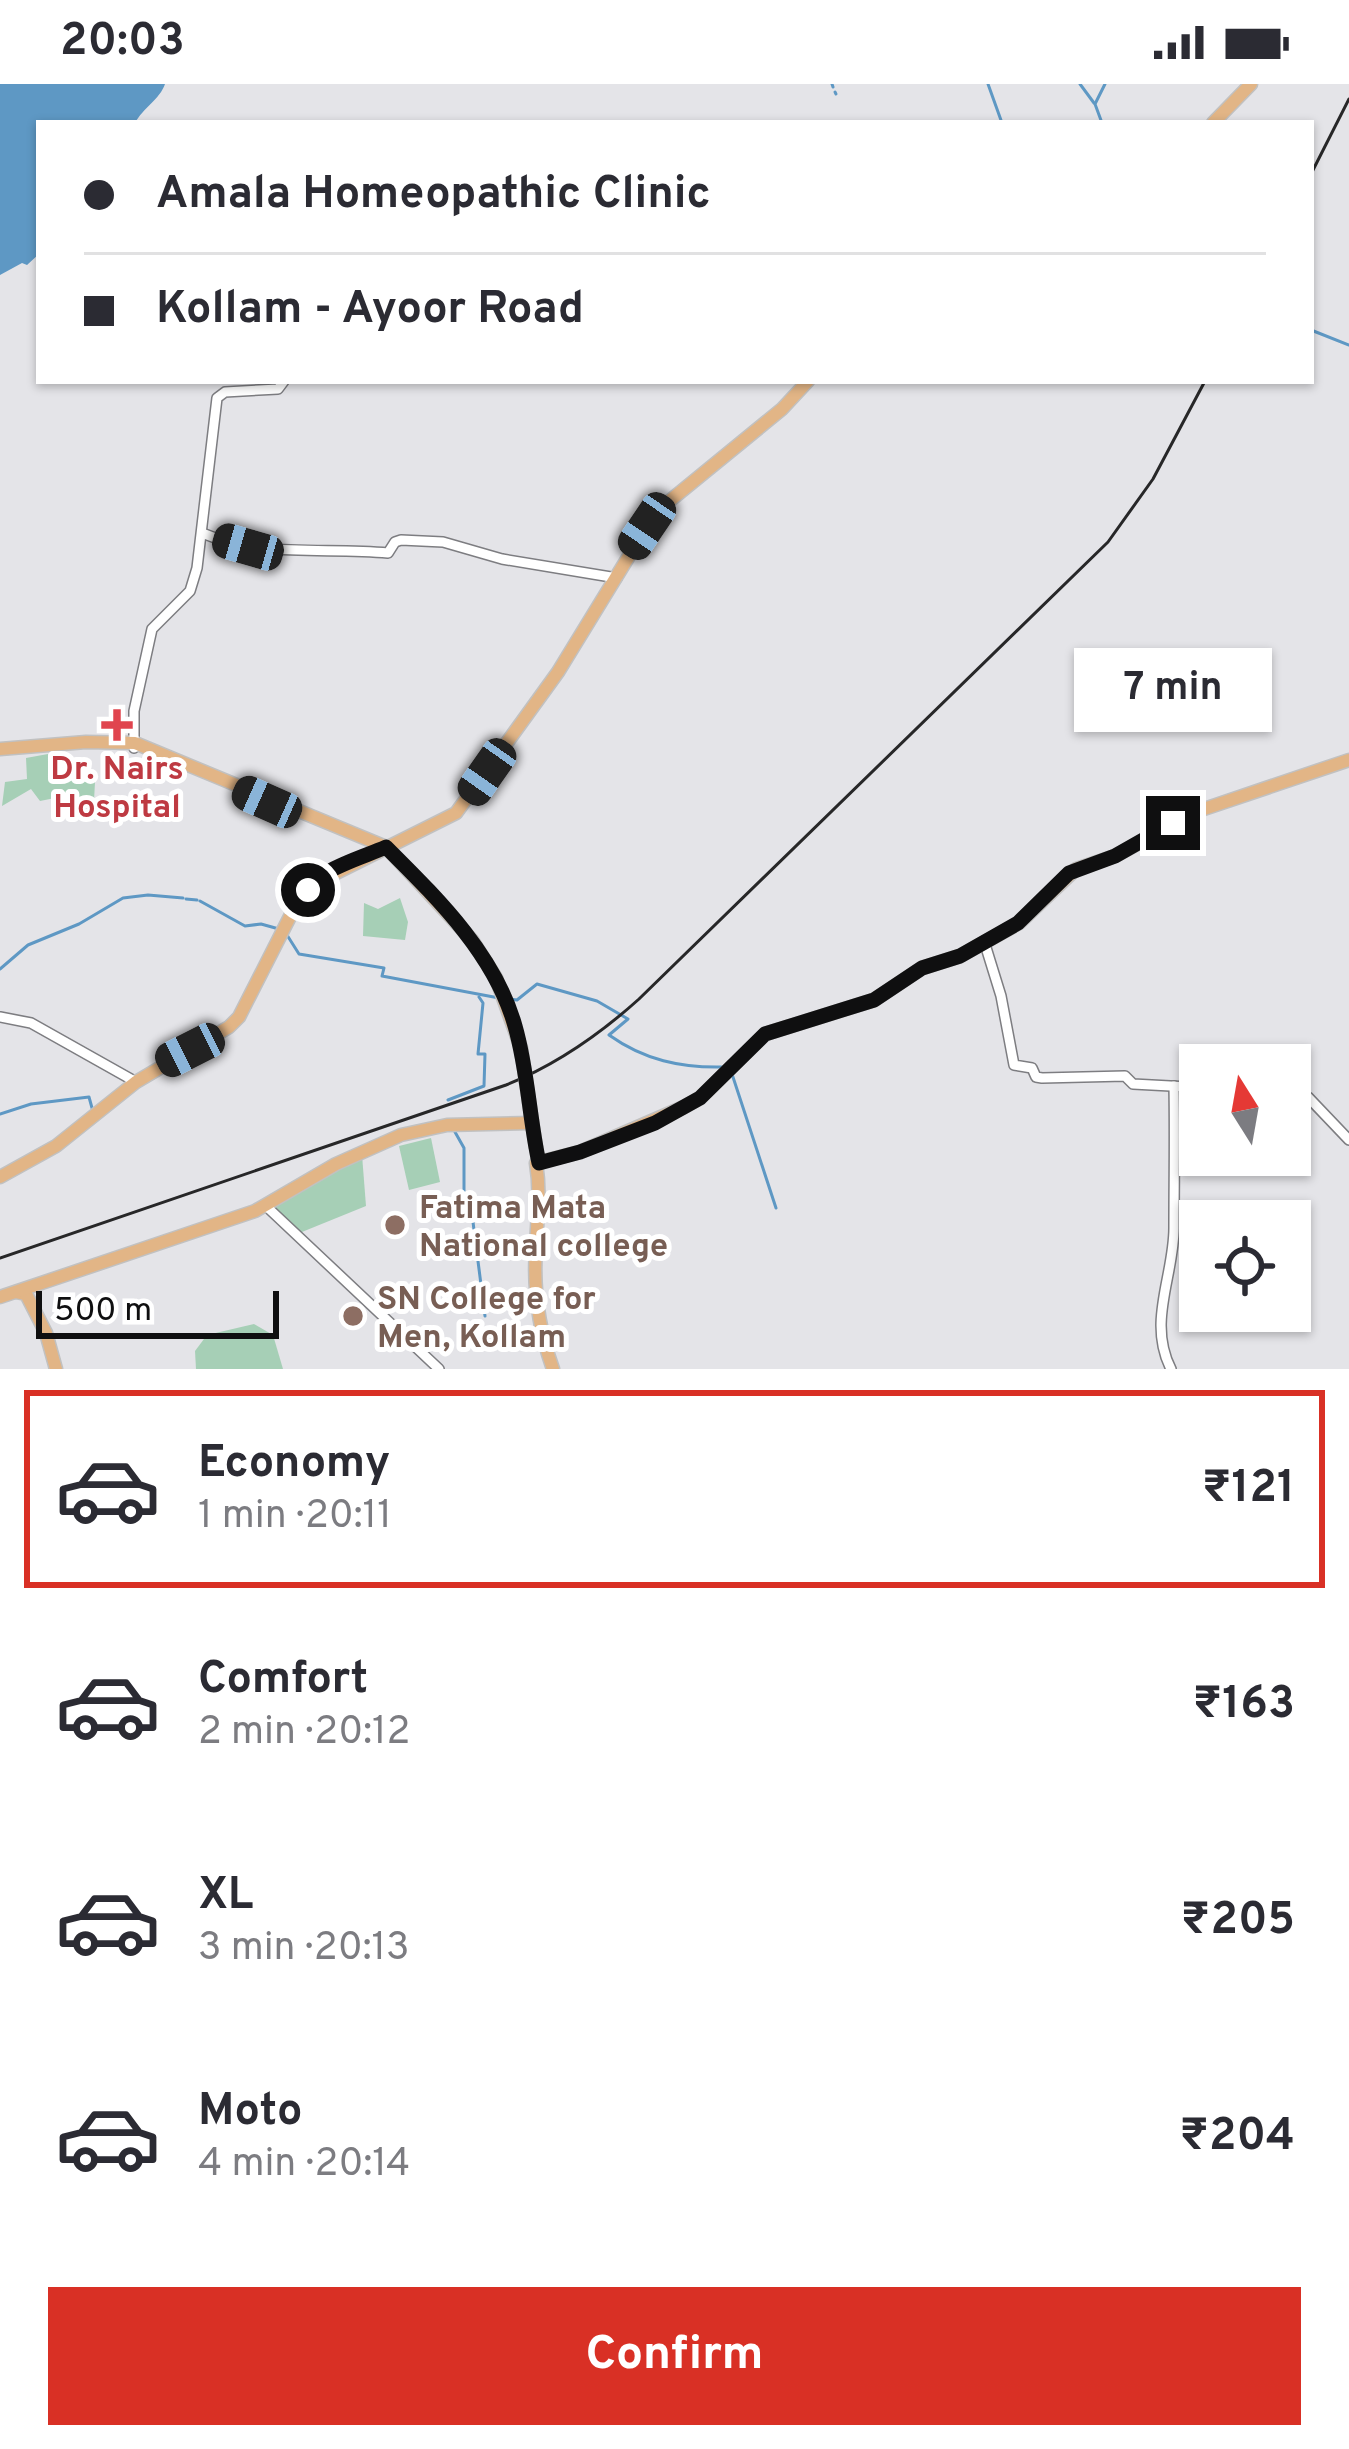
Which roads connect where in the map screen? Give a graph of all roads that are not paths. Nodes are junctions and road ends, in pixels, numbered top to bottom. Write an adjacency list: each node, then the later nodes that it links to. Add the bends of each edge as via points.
1 (1251, 84): 2 (main road)
2 (1216, 120)
3 (282, 384): 5 (street, via 218,396)
4 (805, 384): 6 (main road, via 660,507)
5 (202, 533): 6 (street, via 275,551 388,553 400,540 443,542); 7 (street, via 190,591 152,629)
6 (616, 578): 10 (main road, via 456,813)
7 (134, 746): 8 (main road); 10 (main road)
8 (0, 751)
9 (1349, 760): 11 (main road, via 1198,811 1076,869 1018,923)
10 (386, 849): 13 (main road, via 308,886 239,1017); 17 (main road, bridge, via 496,978 521,1048)
11 (984, 941): 14 (street, via 1014,1065 1039,1078 1125,1076 1133,1084); 19 (main road, via 874,1000 765,1034 700,1098 655,1123)
12 (0, 1017): 13 (street, via 47,1031)
13 (136, 1082): 20 (main road, via 56,1146)
14 (1174, 1085): 15 (street); 27 (street, via 1174,1225 1160,1316)
15 (1179, 1086)
16 (1311, 1100): 18 (street)
17 (530, 1124): 19 (main road, bridge); 21 (main road, via 438,1126 394,1138)
18 (1349, 1140)
19 (537, 1163): 26 (main road, via 544,1204 539,1292)
20 (0, 1177)
21 (266, 1206): 22 (main road); 25 (street)
22 (24, 1292): 23 (main road); 24 (main road)
23 (0, 1298)
24 (56, 1369)
25 (439, 1369)
26 (554, 1369)
27 (1171, 1369)

